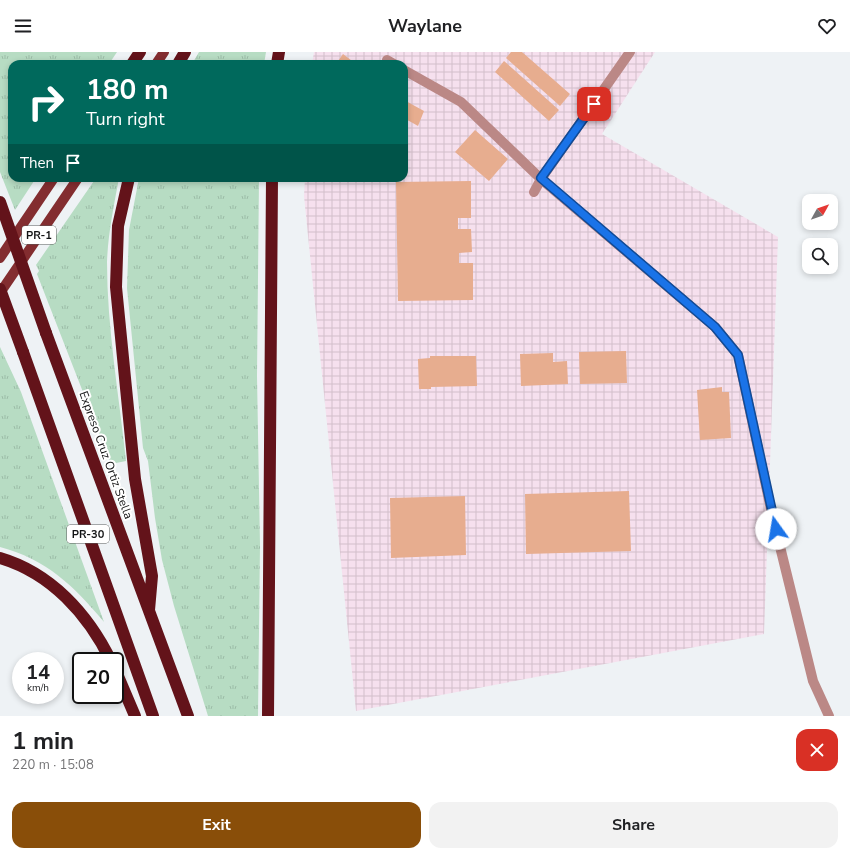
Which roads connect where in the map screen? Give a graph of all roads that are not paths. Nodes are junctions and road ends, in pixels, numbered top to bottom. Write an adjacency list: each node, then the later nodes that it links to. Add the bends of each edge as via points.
1 (630, 52): 3 (street)
2 (408, 72): 3 (street, via 461,102)
3 (541, 178): 8 (street); 21 (street, via 715,327 738,355 772,514 812,673)
4 (51, 182): 10 (main road, PR-1)
5 (75, 182): 12 (main road, PR-1)
6 (128, 182): 14 (highway, via 118,226 116,287 135,479 152,576)
7 (272, 182): 20 (highway)
8 (534, 192)
9 (0, 202): 14 (highway, Expreso Cruz Ortiz Stella / PR-30, bridge)
10 (0, 258)
11 (0, 289): 18 (highway, PR-30, bridge)
12 (0, 293)
13 (0, 558): 15 (highway, via 36,574 60,592 97,633)
14 (149, 610): 19 (highway, Expreso Cruz Ortiz Stella / PR-30)
15 (106, 652)
16 (124, 690): 17 (highway)
17 (135, 716)
18 (153, 716)
19 (188, 716)
20 (268, 716)
21 (829, 716)

